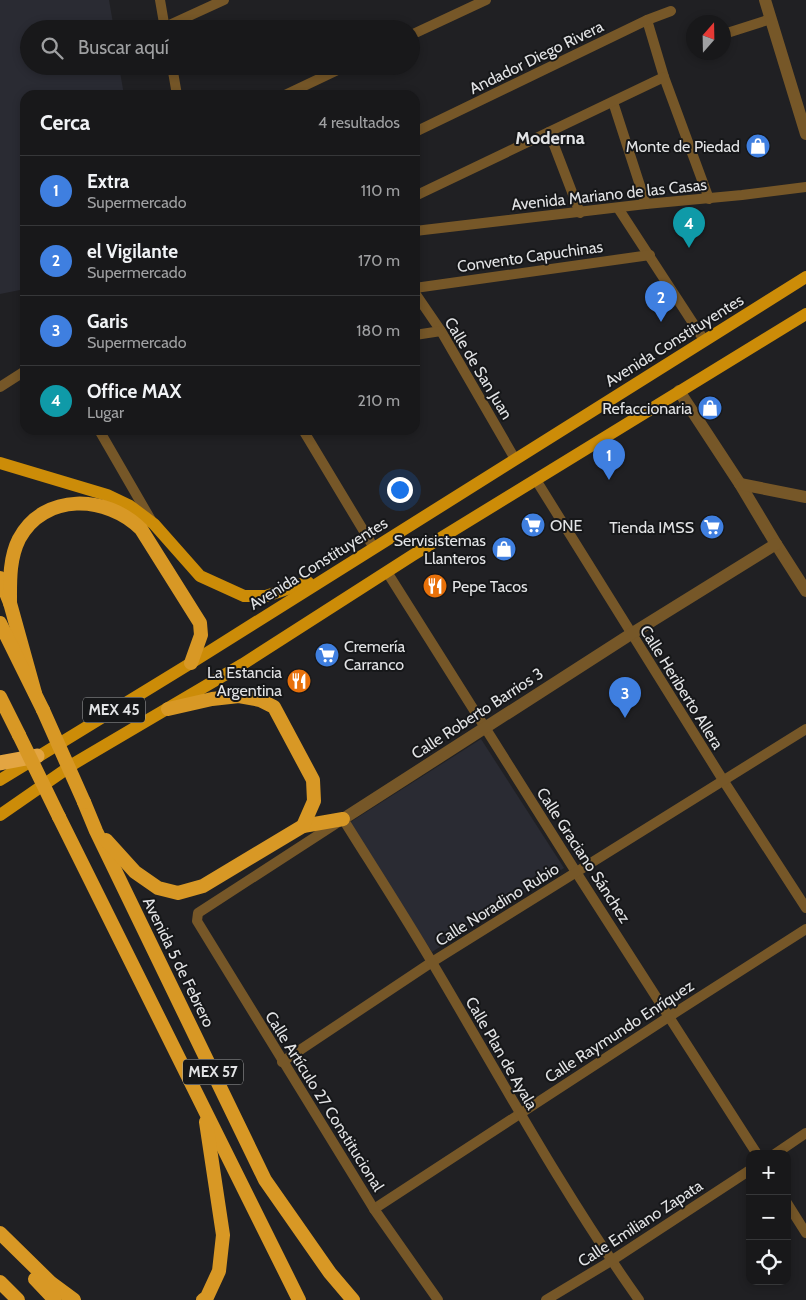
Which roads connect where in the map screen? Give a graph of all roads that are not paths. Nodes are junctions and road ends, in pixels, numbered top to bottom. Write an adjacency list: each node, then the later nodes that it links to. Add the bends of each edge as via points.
1 (160, 0): 7 (street)
2 (224, 0): 8 (street)
3 (486, 0): 10 (street)
4 (765, 0): 6 (street)
5 (671, 11): 9 (street, Andador Diego Rivera)
6 (771, 19): 11 (street); 20 (street)
7 (164, 20)
8 (182, 20)
9 (647, 20): 14 (street); 18 (street, Andador Diego Rivera)
10 (420, 31)
11 (731, 32)
12 (174, 75): 15 (street)
13 (327, 75): 16 (street)
14 (664, 77): 17 (street); 23 (street)
15 (176, 90)
16 (296, 90)
17 (613, 102): 19 (street); 24 (street)
18 (420, 130)
19 (549, 132): 22 (street); 26 (street)
20 (806, 134)
21 (806, 187): 23 (street, Avenida Mariano de las Casas)
22 (420, 194)
23 (709, 199): 24 (street, Avenida Mariano de las Casas)
24 (646, 204): 25 (street, Avenida Mariano de las Casas)
25 (618, 208): 26 (street, Avenida Mariano de las Casas); 28 (street)
26 (580, 213): 27 (street, Avenida Mariano de las Casas)
27 (420, 230)
28 (650, 255): 30 (street, Convento Capuchinas); 35 (street)
29 (806, 277): 35 (main road, Avenida Constituyentes)
30 (420, 287)
31 (420, 300): 33 (street, Calle de San Juan)
32 (806, 314): 38 (main road)
33 (441, 331): 34 (street); 41 (street, Calle de San Juan)
34 (420, 335)
35 (704, 340): 41 (main road, Avenida Constituyentes)
36 (20, 374): 37 (street)
37 (0, 387)
38 (679, 391): 43 (main road); 44 (street)
39 (102, 435): 46 (street)
40 (306, 435): 48 (street)
41 (515, 459): 48 (main road, Avenida Constituyentes)
42 (0, 463): 46 (main road, via 107,495 130,506)
43 (536, 480): 49 (main road); 55 (street, Calle Heriberto Allera)
44 (740, 484): 45 (street); 47 (street)
45 (806, 496)
46 (154, 524): 50 (main road, via 200,576 244,596 266,596)
47 (776, 544): 52 (street); 55 (street, Calle Roberto Barrios 3)
48 (374, 548): 50 (main road, Avenida Constituyentes)
49 (387, 572): 59 (main road); 60 (street, Calle Graciano Sánchez)
50 (327, 576): 56 (main road, Avenida Constituyentes)
51 (0, 578): 53 (highway)
52 (806, 591)
53 (10, 603): 56 (highway, via 15,550 33,521 62,505 109,508 141,529 200,623 201,635); 57 (highway)
54 (0, 623): 57 (highway, Avenida 5 de Febrero / MEX 57)
55 (631, 634): 60 (street, Calle Roberto Barrios 3); 65 (street, Calle Heriberto Allera)
56 (191, 662): 62 (main road, Avenida Constituyentes / MEX 45)
57 (35, 693): 69 (highway, Avenida 5 de Febrero / MEX 57, bridge)
58 (0, 697): 77 (highway, MEX 57, bridge)
59 (168, 708): 66 (main road, MEX 45, via 74,763); 68 (highway, via 239,696 274,707 313,780 314,801)
60 (485, 727): 67 (street, Calle Roberto Barrios 3); 70 (street, Calle Graciano Sánchez)
61 (806, 729): 65 (street, Calle Noradino Rubio)
62 (37, 756): 63 (highway); 64 (main road, Avenida Constituyentes / MEX 45)
63 (0, 763)
64 (0, 780)
65 (722, 780): 70 (street, Calle Noradino Rubio); 71 (street, Calle Heriberto Allera)
66 (0, 815)
67 (343, 819): 68 (highway); 72 (street, Calle Roberto Barrios 3); 74 (street, Calle Plan de Ayala)
68 (303, 826): 69 (highway, via 203,886 178,893 158,888 135,872)
69 (96, 830): 95 (highway, Avenida 5 de Febrero / MEX 57, via 265,1180 330,1273)
70 (576, 872): 74 (street, Calle Noradino Rubio); 75 (street, Calle Graciano Sánchez)
71 (806, 908)
72 (198, 913): 76 (street, Calle Artículo 27 Constitucional, via 196,921)
73 (806, 929): 75 (street, Calle Raymundo Enríquez)
74 (432, 962): 76 (street, Calle Noradino Rubio); 78 (street, Calle Plan de Ayala)
75 (670, 1016): 78 (street, Calle Raymundo Enríquez); 80 (street, Calle Graciano Sánchez)
76 (282, 1062): 83 (street, Calle Artículo 27 Constitucional)
77 (204, 1109): 93 (highway, via 223,1235 219,1271); 94 (highway, MEX 57)
78 (520, 1115): 83 (street, Calle Raymundo Enríquez); 88 (street, Calle Plan de Ayala)
79 (806, 1133): 81 (street)
80 (754, 1150)
81 (781, 1150)
82 (746, 1173): 88 (street, Calle Emiliano Zapata)
83 (374, 1209): 96 (street, Calle Artículo 27 Constitucional)
84 (791, 1209): 86 (street)
85 (0, 1233): 92 (highway, via 51,1283)
86 (806, 1233)
87 (0, 1241): 91 (highway)
88 (611, 1261): 97 (street, Calle Emiliano Zapata); 98 (street, Calle Plan de Ayala)
89 (0, 1282): 90 (highway)
90 (18, 1300)
91 (55, 1300)
92 (74, 1300)
93 (203, 1300)
94 (299, 1300)
95 (353, 1300)
96 (438, 1300)
97 (546, 1300)
98 (639, 1300)

